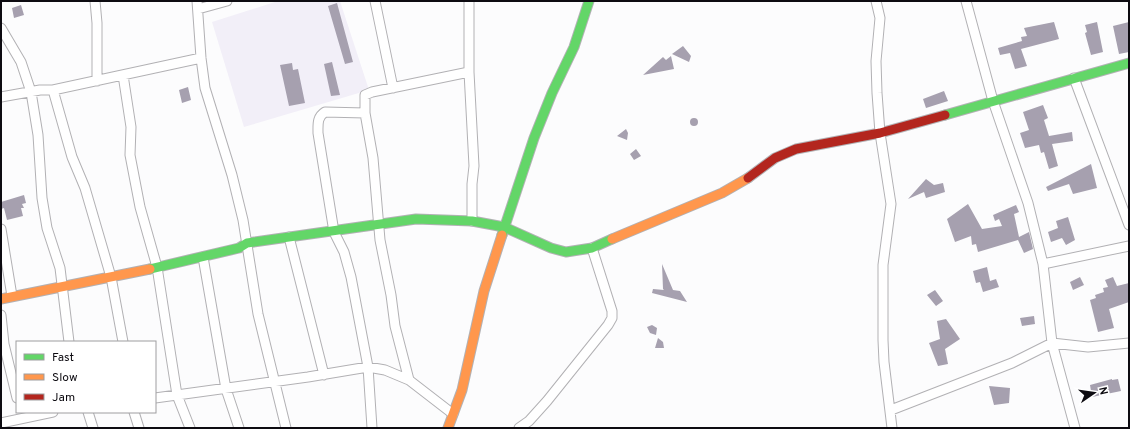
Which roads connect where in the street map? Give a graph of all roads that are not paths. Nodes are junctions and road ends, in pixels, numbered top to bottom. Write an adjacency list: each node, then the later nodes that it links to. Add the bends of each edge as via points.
1 (95, 1): 15 (street)
2 (227, 1): 8 (street)
3 (375, 1): 16 (street)
4 (469, 1): 12 (street)
5 (589, 1): 26 (street, via 574,47 534,138)
6 (876, 1): 22 (street, via 880,18 876,61)
7 (966, 1): 20 (street)
8 (197, 5): 10 (street)
9 (1, 28): 18 (street, via 21,62)
10 (201, 58): 13 (street); 30 (street, via 205,88 232,175)
11 (1129, 63): 14 (street)
12 (469, 72): 16 (street); 23 (street, via 474,166)
13 (123, 75): 15 (street); 35 (street, via 131,127 130,155 140,207)
14 (1074, 78): 20 (street); 25 (street)
15 (97, 81): 17 (street)
16 (393, 88): 21 (street, via 365,95)
17 (54, 90): 18 (street); 36 (street, via 72,157 85,188)
18 (30, 92): 19 (street); 37 (street, via 38,135 42,198 47,228)
19 (1, 97)
20 (993, 101): 22 (street); 34 (street, via 1028,203)
21 (365, 113): 24 (street, via 373,158); 28 (street, via 325,112 320,115 318,121)
22 (880, 133): 32 (street, via 796,149 775,158 759,171 722,193); 53 (street, via 891,204 883,265 884,362)
23 (472, 221): 24 (street, via 416,219); 26 (street)
24 (379, 224): 28 (street); 47 (street, via 395,326)
25 (1129, 225)
26 (504, 227): 32 (street, via 559,250 578,251); 57 (street, via 484,291 462,390)
27 (1, 229): 38 (street)
28 (334, 232): 29 (street); 45 (street, via 344,252 351,277)
29 (289, 238): 30 (street); 46 (street)
30 (247, 242): 33 (street, via 239,248); 48 (street, via 258,314)
31 (1129, 246): 34 (street)
32 (592, 248): 67 (street, via 612,318 547,401)
33 (203, 257): 35 (street); 49 (street)
34 (1044, 264): 43 (street)
35 (157, 266): 36 (street); 51 (street)
36 (111, 277): 37 (street); 42 (street)
37 (63, 286): 38 (street); 41 (street)
38 (12, 296): 39 (street)
39 (1, 299)
40 (1, 315): 50 (street, via 4,344)
41 (69, 341)
42 (123, 341)
43 (1052, 342): 44 (street, via 1088,347); 53 (street, via 1012,363); 69 (street)
44 (1129, 343)
45 (368, 367): 46 (street); 47 (street, via 385,370); 65 (street)
46 (324, 375): 48 (street)
47 (410, 380): 57 (street)
48 (276, 382): 49 (street); 64 (street)
49 (226, 389): 51 (street); 63 (street)
50 (16, 394)
51 (177, 395): 52 (street); 62 (street)
52 (156, 398)
53 (891, 410): 68 (street)
54 (43, 413): 58 (street)
55 (88, 413): 60 (street)
56 (134, 413): 61 (street)
57 (453, 414): 66 (street)
58 (22, 415): 59 (street)
59 (1, 423)
60 (93, 428)
61 (139, 428)
62 (190, 428)
63 (239, 428)
64 (286, 428)
65 (372, 428)
66 (448, 428)
67 (519, 428)
68 (892, 428)
69 (1075, 428)

